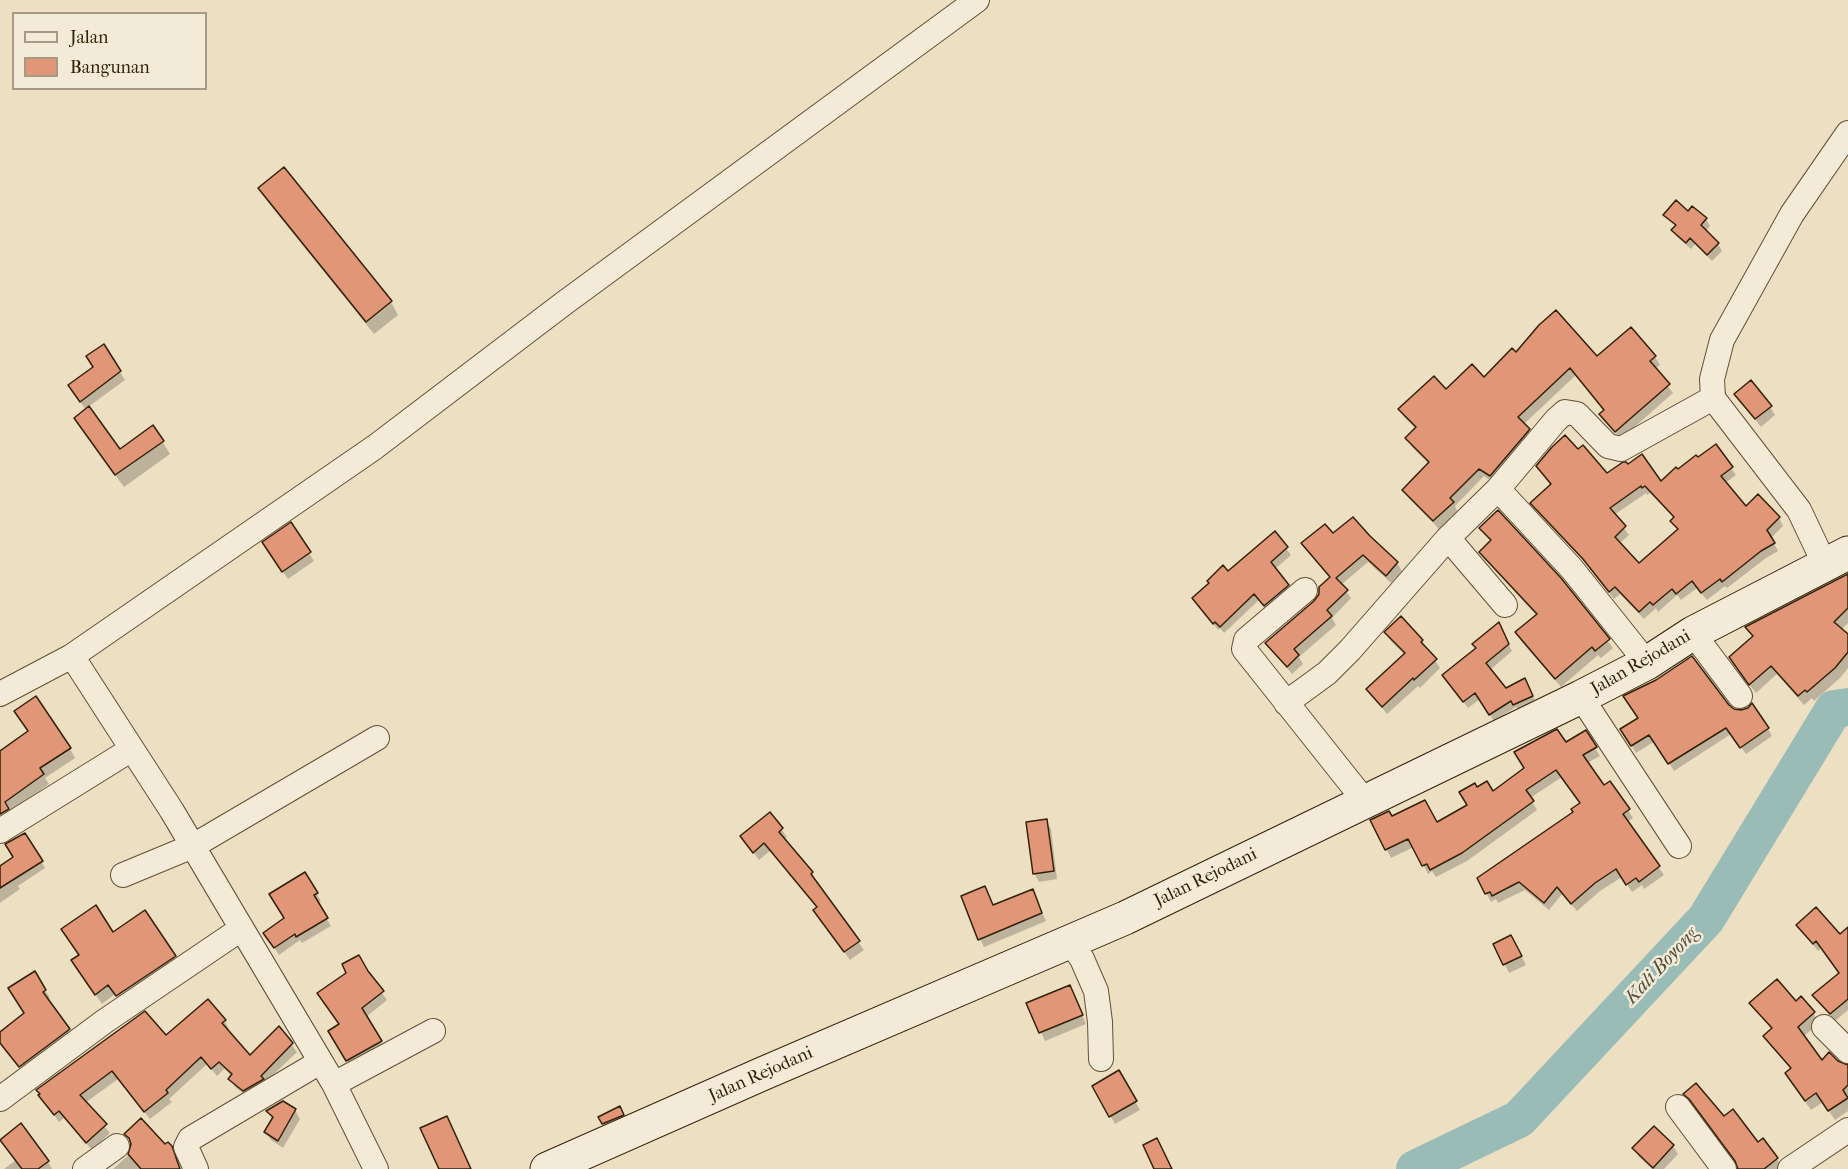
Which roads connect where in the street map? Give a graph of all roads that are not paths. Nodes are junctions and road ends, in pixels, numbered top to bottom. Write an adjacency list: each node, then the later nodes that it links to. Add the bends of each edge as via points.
1 (977, 0): 10 (street, via 375,447)
2 (1848, 133): 3 (street, via 1792,214 1722,340 1712,379)
3 (1713, 398): 4 (street, via 1621,449 1608,446 1577,414 1564,412); 6 (street)
4 (1498, 489): 5 (street); 11 (street, via 1572,569)
5 (1448, 538): 8 (street); 15 (street, via 1350,650)
6 (1837, 559): 9 (main road, Jalan Rejodani)
7 (1305, 590): 15 (street, via 1244,645)
8 (1505, 605)
9 (1693, 633): 11 (main road, Jalan Rejodani); 13 (street)
10 (72, 656): 12 (street); 17 (street)
11 (1647, 663): 14 (main road, Jalan Rejodani)
12 (0, 694)
13 (1740, 696)
14 (1581, 697): 18 (main road, Jalan Rejodani); 21 (street)
15 (1286, 703): 18 (street)
16 (377, 738): 20 (street)
17 (132, 749): 19 (street); 20 (street)
18 (1364, 800): 24 (main road, Jalan Rejodani)
19 (0, 831)
20 (192, 846): 22 (street); 23 (street)
21 (1679, 846)
22 (123, 875)
23 (241, 928): 29 (street); 31 (street)
24 (1080, 937): 28 (street, via 1083,959 1096,991); 38 (main road, Jalan Rejodani)
25 (1824, 1027): 27 (street)
26 (433, 1031): 30 (street)
27 (1848, 1051)
28 (1101, 1059)
29 (320, 1062): 30 (street); 36 (street, via 190,1139 186,1147)
30 (334, 1084): 37 (street)
31 (0, 1099)
32 (1678, 1107): 39 (street)
33 (1848, 1130): 40 (street)
34 (117, 1146): 35 (street)
35 (85, 1169)
36 (196, 1169)
37 (376, 1169)
38 (547, 1169)
39 (1724, 1169)
40 (1790, 1169)

